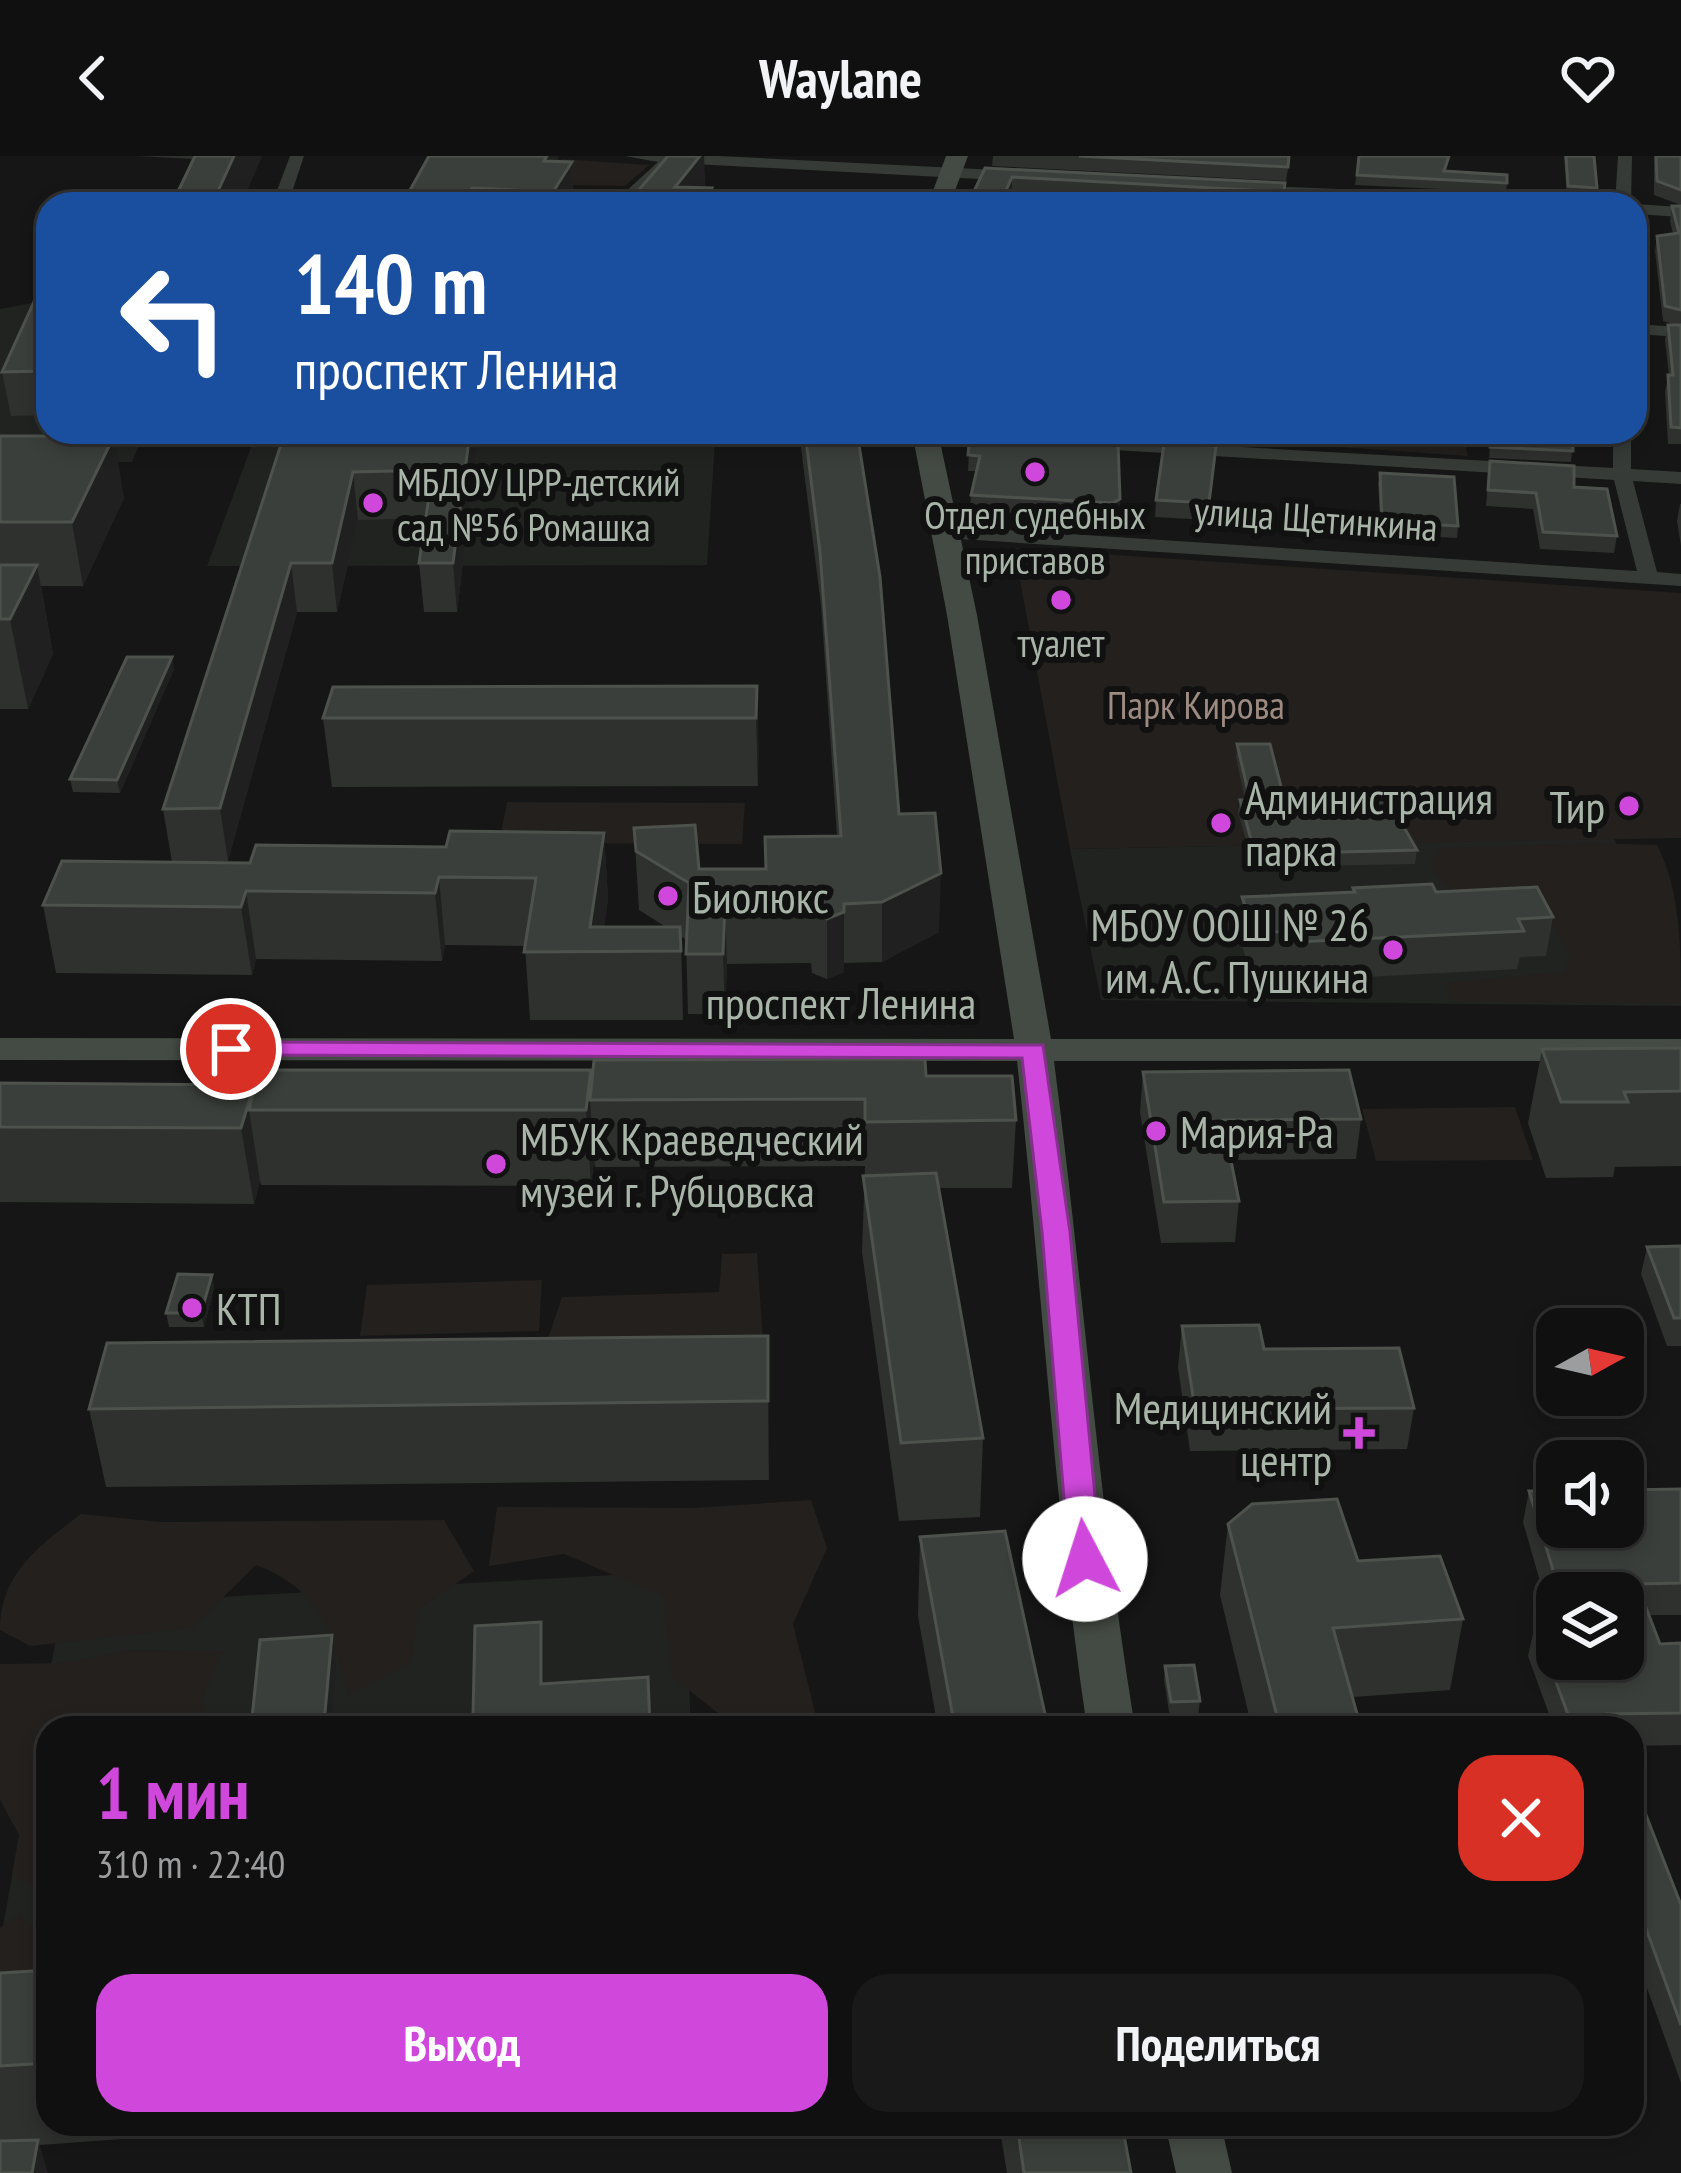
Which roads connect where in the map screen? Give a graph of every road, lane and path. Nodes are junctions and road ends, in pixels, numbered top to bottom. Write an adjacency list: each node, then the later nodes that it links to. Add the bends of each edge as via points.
1 (297, 156): 8 (street)
2 (632, 156): 4 (street)
3 (1624, 156): 11 (street)
4 (670, 159): 5 (street); 9 (street)
5 (954, 164): 6 (street)
6 (1037, 177)
7 (1222, 187): 10 (street)
8 (284, 192)
9 (633, 192)
10 (1325, 192)
11 (1623, 192)
12 (1647, 210): 13 (street)
13 (1681, 212)
14 (1647, 330): 15 (street)
15 (1681, 332)
16 (928, 444): 21 (street)
17 (1095, 444): 19 (street)
18 (1622, 444): 19 (street)
19 (1622, 475): 20 (street); 22 (street)
20 (1681, 478)
21 (945, 532): 22 (street, улица Щетинкина); 25 (street)
22 (1649, 578): 23 (street, улица Щетинкина)
23 (1681, 580)
24 (0, 1049): 25 (street, проспект Ленина)
25 (1034, 1050): 26 (street, проспект Ленина); 27 (street, via 1085,1559)
26 (1681, 1050)
27 (1109, 1716)
28 (1195, 2136): 29 (street)
29 (1204, 2173)

